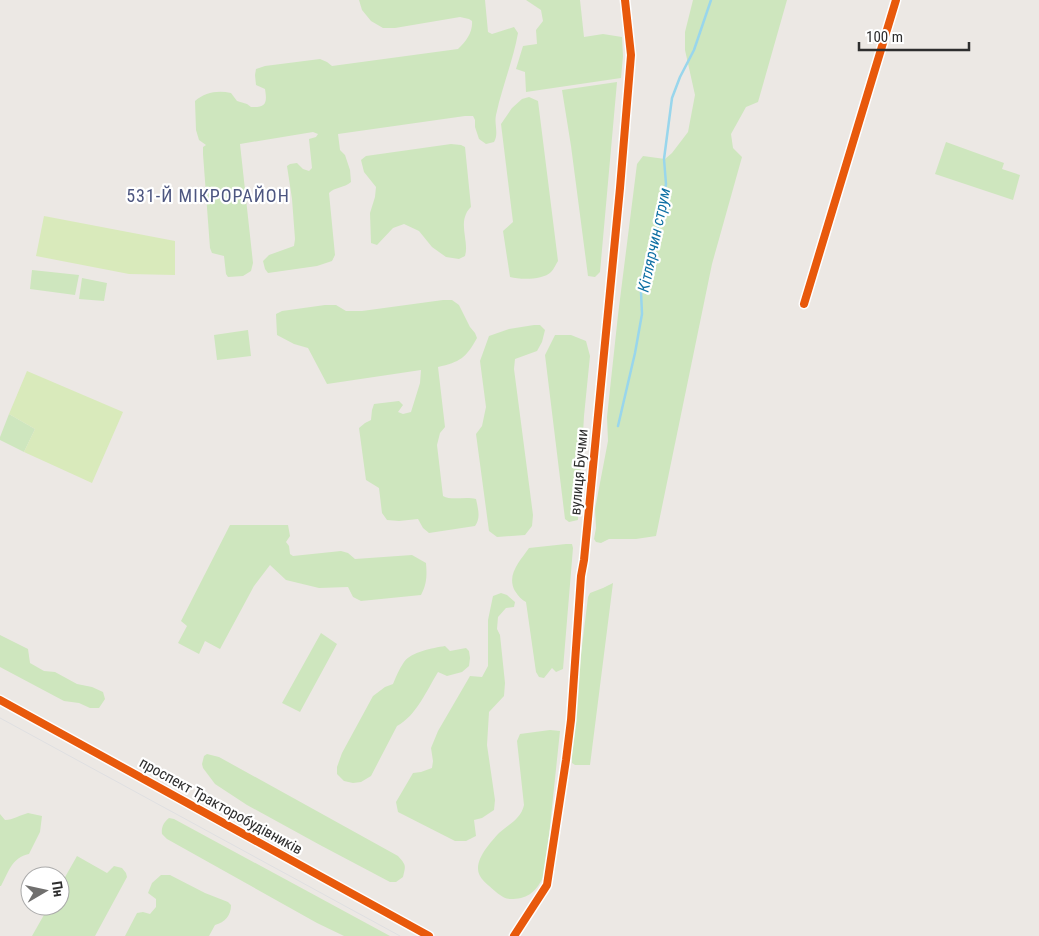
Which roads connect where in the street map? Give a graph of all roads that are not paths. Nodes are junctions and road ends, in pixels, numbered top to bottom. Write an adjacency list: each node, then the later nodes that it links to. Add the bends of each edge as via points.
1 (626, 0): 6 (street, вулиця Бучми, via 631,55 571,720 547,885)
2 (896, 0): 3 (street)
3 (804, 304)
4 (0, 700): 5 (street, проспект Тракторобудівників)
5 (429, 936)
6 (514, 936)

